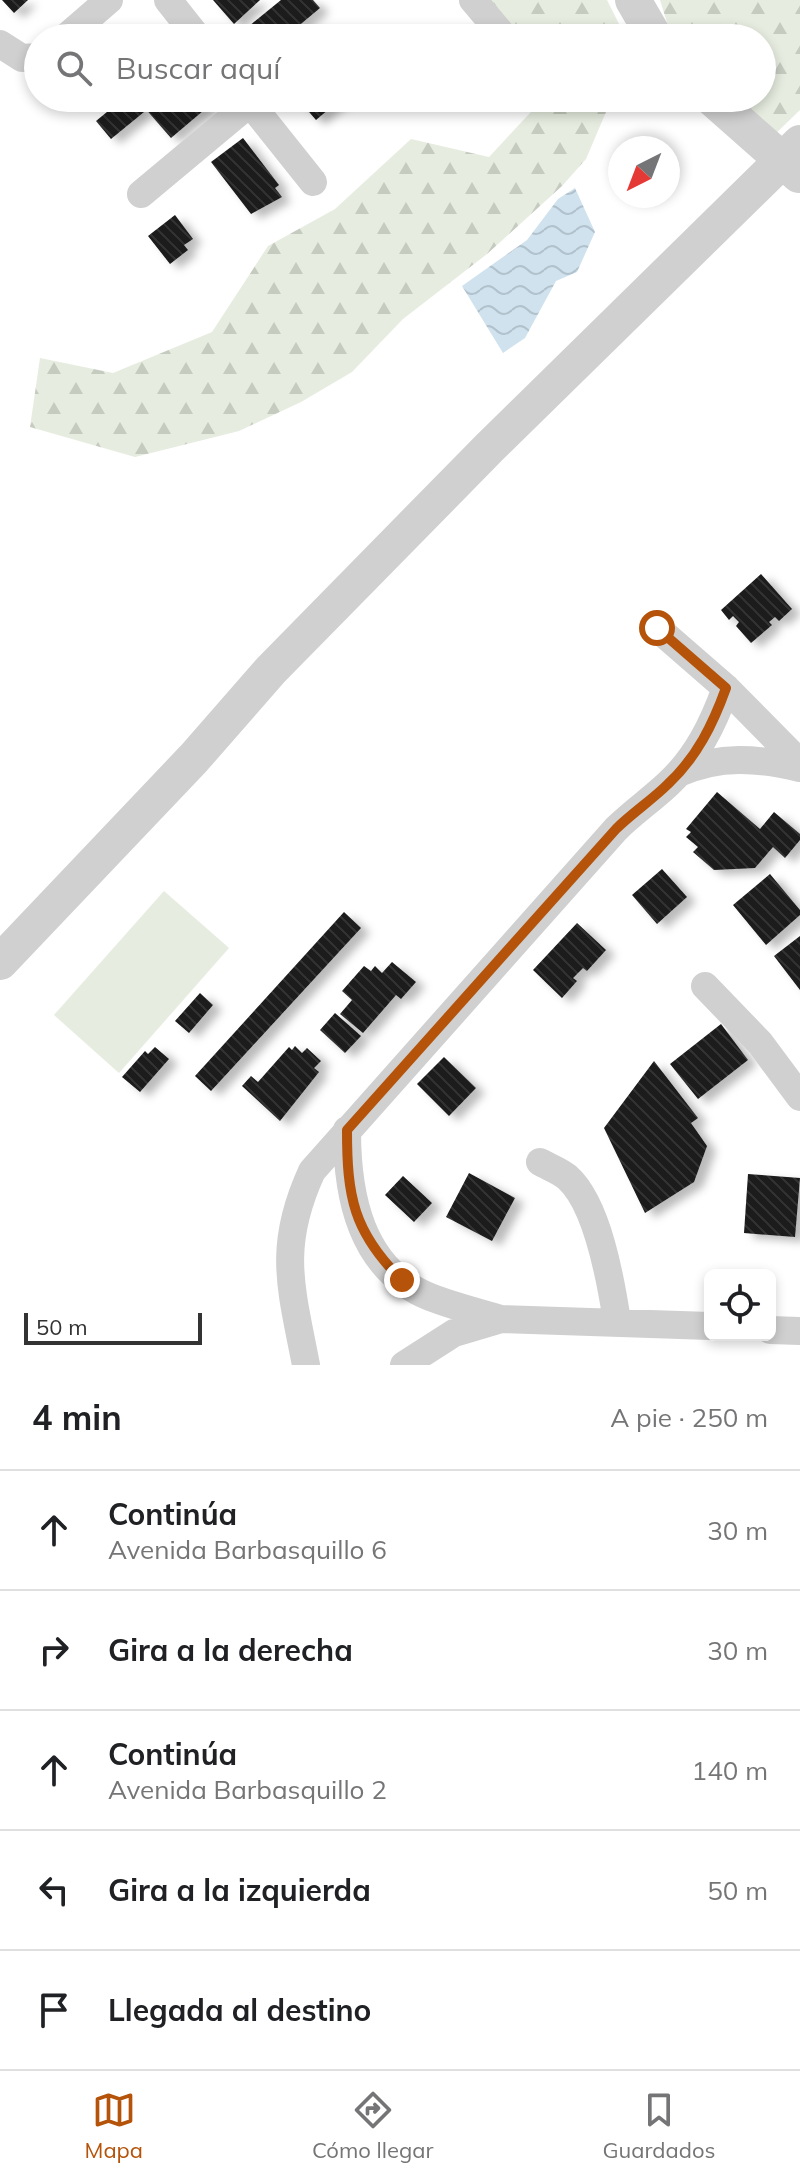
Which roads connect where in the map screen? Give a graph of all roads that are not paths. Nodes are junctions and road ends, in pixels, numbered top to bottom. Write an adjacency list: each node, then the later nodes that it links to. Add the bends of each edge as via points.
1 (109, 0): 5 (street)
2 (168, 0): 6 (street)
3 (473, 0): 7 (street)
4 (633, 0): 8 (street)
5 (81, 24)
6 (187, 24)
7 (493, 24)
8 (647, 24)
9 (1, 45): 10 (street)
10 (24, 58)
11 (235, 112): 16 (street)
12 (257, 112): 15 (street)
13 (730, 112): 14 (street)
14 (793, 160): 21 (street, via 271,670)
15 (313, 182)
16 (141, 194)
17 (657, 628): 18 (street)
18 (726, 688): 19 (street); 20 (street, via 714,721)
19 (800, 766): 20 (street, via 721,759)
20 (678, 773): 24 (street, via 616,829)
21 (0, 962)
22 (705, 986): 23 (street, via 760,1043)
23 (800, 1097)
24 (347, 1130): 26 (street, via 353,1206 380,1259 427,1296); 31 (street, via 312,1171 289,1234 291,1287)
25 (540, 1162): 27 (street, via 567,1177 585,1199 611,1281)
26 (501, 1319): 27 (street); 32 (street, via 454,1333)
27 (617, 1321): 28 (street)
28 (704, 1326)
29 (776, 1330): 30 (street)
30 (800, 1331)
31 (306, 1365)
32 (404, 1365)

